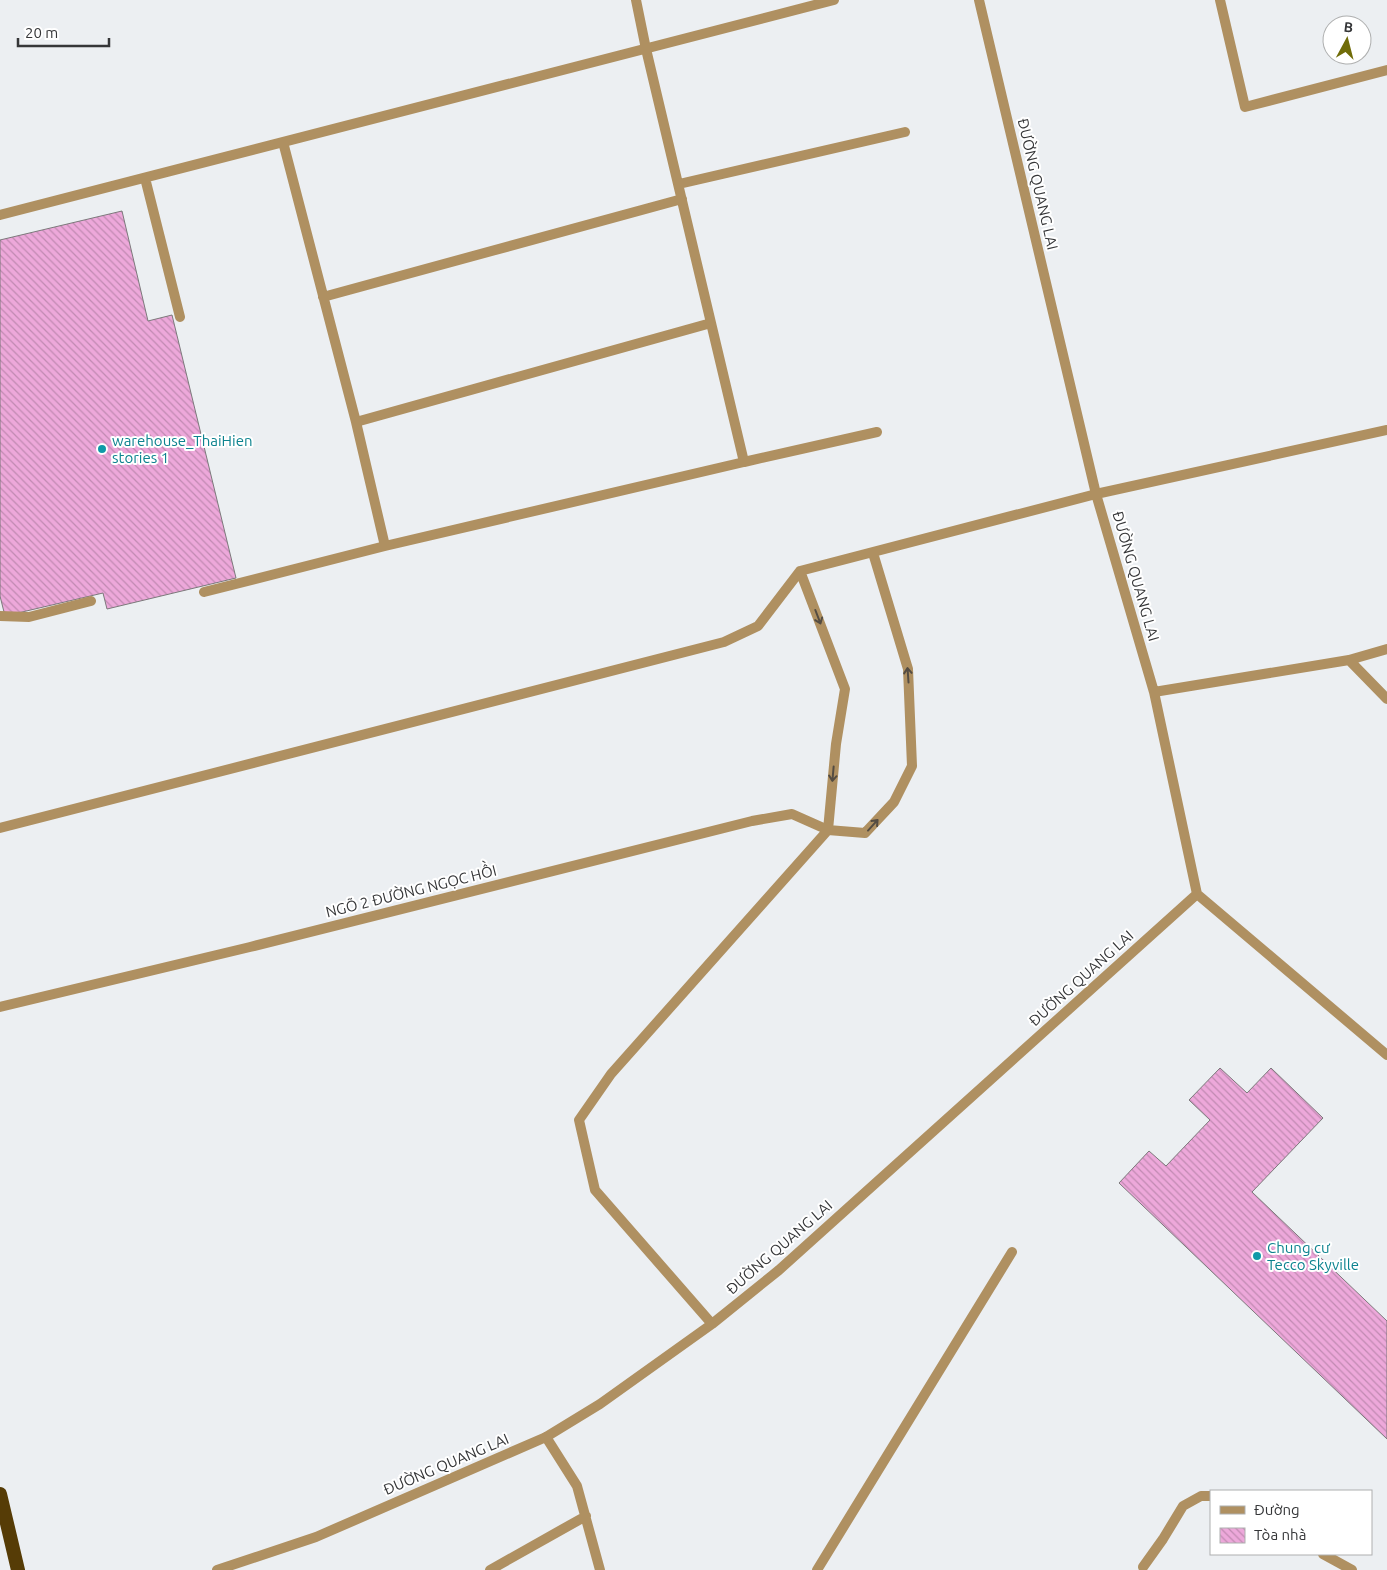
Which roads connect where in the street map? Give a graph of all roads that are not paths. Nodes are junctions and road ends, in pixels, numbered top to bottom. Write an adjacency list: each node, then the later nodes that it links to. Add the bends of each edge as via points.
1 (636, 0): 5 (street)
2 (834, 0): 5 (street)
3 (980, 0): 20 (street, ĐƯỜNG QUANG LAI)
4 (1220, 0): 6 (street, via 1245,107)
5 (646, 48): 8 (street); 10 (street)
6 (1387, 70)
7 (905, 132): 10 (street)
8 (283, 142): 9 (street); 13 (street)
9 (145, 178): 12 (street); 14 (street)
10 (679, 184): 11 (street)
11 (682, 199): 13 (street); 15 (street)
12 (0, 215)
13 (323, 297): 16 (street)
14 (180, 317)
15 (711, 323): 16 (street); 19 (street)
16 (356, 422): 21 (street)
17 (1387, 430): 20 (street)
18 (877, 432): 19 (street)
19 (744, 462): 21 (street)
20 (1096, 494): 22 (street); 29 (street, ĐƯỜNG QUANG LAI)
21 (385, 546): 24 (street)
22 (873, 553): 23 (street); 32 (street, NGÕ 2 ĐƯỜNG NGỌC HỒI, one-way to 22, via 865,833 894,802 912,766 908,669)
23 (800, 572): 31 (street, via 758,626 724,642); 32 (street, one-way to 32, via 845,689)
24 (204, 592)
25 (91, 601): 26 (street, via 28,617)
26 (0, 616)
27 (1387, 649): 28 (street)
28 (1350, 660): 29 (street); 30 (street)
29 (1154, 692): 33 (street, ĐƯỜNG QUANG LAI)
30 (1387, 699)
31 (0, 828)
32 (828, 830): 34 (street, NGÕ 2 ĐƯỜNG NGỌC HỒI, via 792,814 752,821); 37 (street, via 611,1074 579,1120 595,1190)
33 (1197, 894): 35 (street); 37 (street, ĐƯỜNG QUANG LAI, via 779,1270)
34 (0, 1007)
35 (1387, 1055)
36 (1012, 1252): 48 (street)
37 (712, 1324): 38 (street, ĐƯỜNG QUANG LAI, via 600,1404)
38 (546, 1437): 41 (street, via 577,1486); 45 (street, ĐƯỜNG QUANG LAI, via 316,1537)
39 (0, 1494): 44 (highway)
40 (1210, 1496): 43 (street, via 1201,1496 1183,1506)
41 (586, 1516): 46 (street); 47 (street)
42 (1326, 1555): 49 (street)
43 (1143, 1567)
44 (18, 1570)
45 (216, 1570)
46 (490, 1570)
47 (600, 1570)
48 (817, 1570)
49 (1352, 1570)

